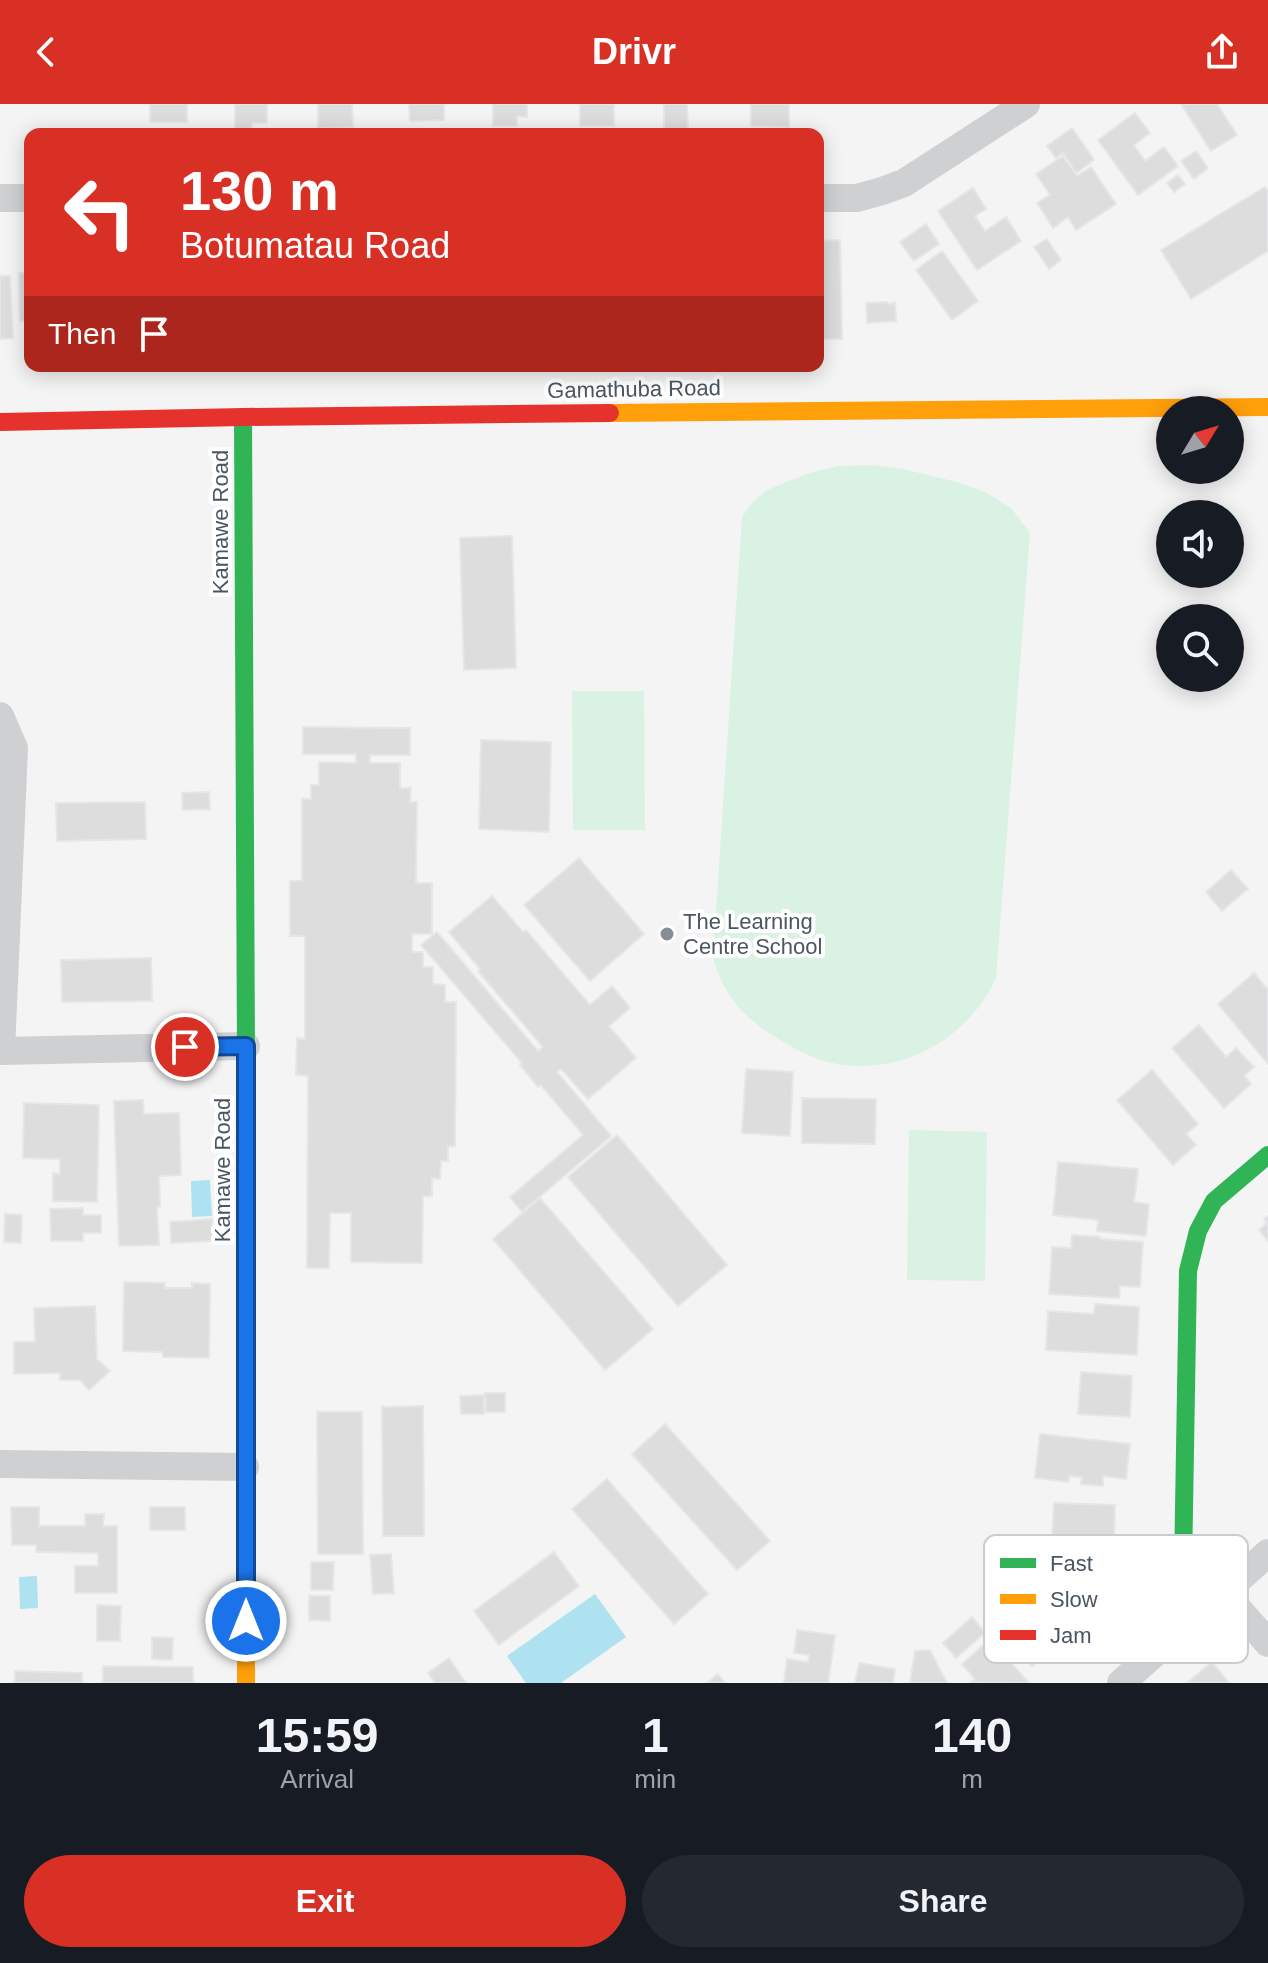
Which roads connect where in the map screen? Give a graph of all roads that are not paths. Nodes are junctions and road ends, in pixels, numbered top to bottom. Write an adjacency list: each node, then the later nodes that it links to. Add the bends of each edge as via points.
1 (1026, 104): 4 (street, via 904,183 857,198)
2 (0, 198): 3 (street)
3 (24, 198)
4 (824, 198)
5 (1268, 407): 6 (street, Gamathuba Road)
6 (243, 417): 7 (street, Gamathuba Road); 9 (street, Kamawe Road)
7 (0, 422)
8 (0, 716): 10 (street, via 14,748)
9 (246, 1046): 10 (street); 13 (street, Kamawe Road)
10 (0, 1051)
11 (1268, 1155): 14 (street, via 1214,1201 1198,1231 1188,1271)
12 (0, 1464): 13 (street)
13 (245, 1467): 20 (street, Kamawe Road)
14 (1184, 1535)
15 (1268, 1553): 16 (street)
16 (1248, 1570)
17 (1248, 1620): 18 (street)
18 (1268, 1643)
19 (1144, 1663): 21 (street)
20 (246, 1683)
21 (1121, 1683)

